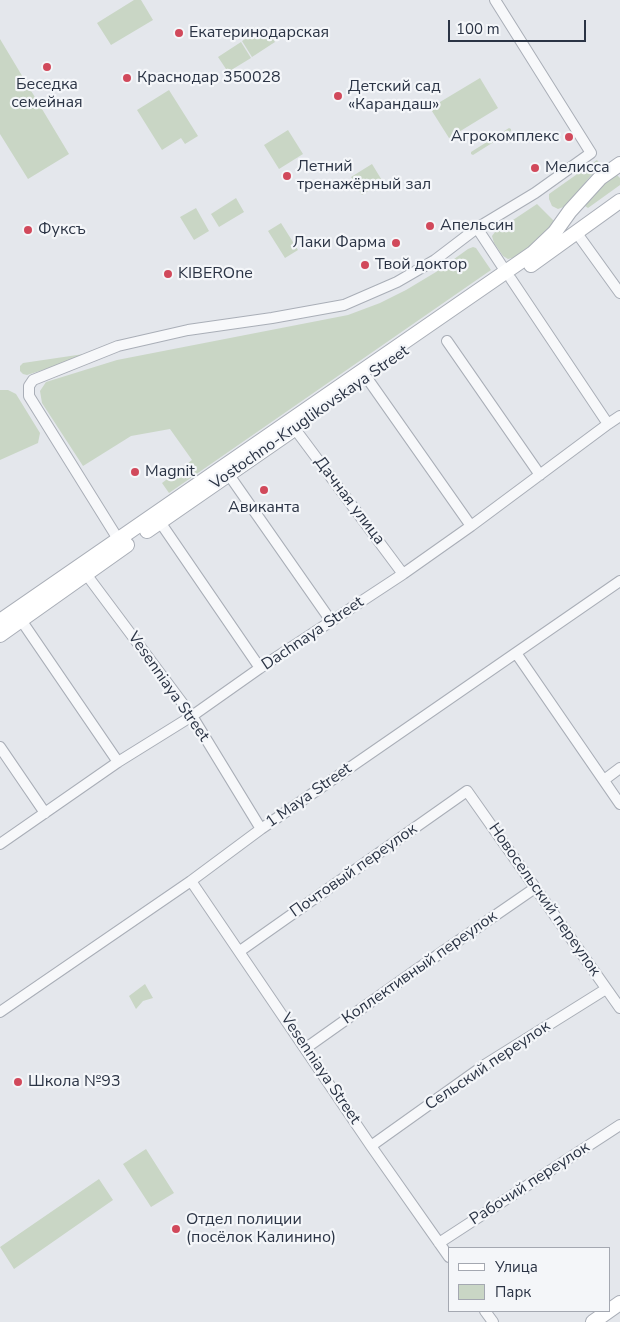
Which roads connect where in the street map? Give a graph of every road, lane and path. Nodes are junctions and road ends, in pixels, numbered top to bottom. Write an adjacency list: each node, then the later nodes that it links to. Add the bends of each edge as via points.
1 (495, 0): 4 (street, via 591,153 535,193)
2 (620, 167): 6 (main road, Vostochno-Kruglikovskaya Street, via 600,178 548,240)
3 (620, 201): 5 (main road, Vostochno-Kruglikovskaya Street)
4 (477, 228): 6 (street); 17 (street, via 435,260 397,282 344,305 188,330 118,346 33,380 29,396)
5 (576, 232): 6 (main road, Vostochno-Kruglikovskaya Street); 7 (street)
6 (507, 273): 9 (main road, Vostochno-Kruglikovskaya Street); 11 (street); 17 (main road)
7 (620, 293)
8 (447, 341): 14 (street)
9 (367, 378): 12 (main road, Vostochno-Kruglikovskaya Street); 16 (street)
10 (620, 416): 11 (street, Dachnaya Street)
11 (608, 424): 14 (street, Dachnaya Street)
12 (295, 429): 13 (main road, Vostochno-Kruglikovskaya Street); 19 (street, Дачная улица)
13 (229, 475): 15 (main road, Vostochno-Kruglikovskaya Street); 23 (street)
14 (540, 475): 16 (street, Dachnaya Street)
15 (160, 522): 18 (main road, Vostochno-Kruglikovskaya Street); 26 (street)
16 (471, 526): 19 (street, Dachnaya Street)
17 (118, 539): 22 (main road)
18 (86, 574): 21 (main road, Vostochno-Kruglikovskaya Street); 27 (street, Vesenniaya Street)
19 (403, 574): 23 (street, Dachnaya Street)
20 (620, 581): 25 (street, 1 Maya Street)
21 (21, 620): 24 (main road, Vostochno-Kruglikovskaya Street); 29 (street)
22 (0, 621)
23 (331, 621): 26 (street, Dachnaya Street)
24 (0, 635)
25 (516, 653): 31 (street); 35 (street, 1 Maya Street)
26 (260, 668): 27 (street, Dachnaya Street)
27 (192, 716): 29 (street, Dachnaya Street); 35 (street, Vesenniaya Street)
28 (0, 747): 34 (street)
29 (118, 762): 34 (street, Dachnaya Street)
30 (620, 768): 31 (street)
31 (604, 780): 33 (street)
32 (468, 791): 38 (street, Новосельский переулок); 39 (street, Почтовый переулок)
33 (620, 804)
34 (45, 812): 36 (street, Dachnaya Street)
35 (261, 829): 37 (street, 1 Maya Street)
36 (0, 844)
37 (191, 881): 39 (street, Vesenniaya Street); 42 (street, 1 Maya Street)
38 (535, 888): 40 (street, Новосельский переулок); 43 (street, Коллективный переулок)
39 (240, 951): 43 (street, Vesenniaya Street)
40 (606, 989): 41 (street, Новосельский переулок); 45 (street, Сельский переулок, via 486,1064)
41 (620, 1008)
42 (0, 1012)
43 (306, 1048): 45 (street, Vesenniaya Street)
44 (620, 1125): 46 (street, Рабочий переулок)
45 (371, 1146): 46 (street, Vesenniaya Street)
46 (439, 1242): 47 (street, Vesenniaya Street)
47 (448, 1256)
48 (607, 1312): 50 (main road)
49 (620, 1313): 51 (main road)
50 (593, 1322)
51 (607, 1322)

